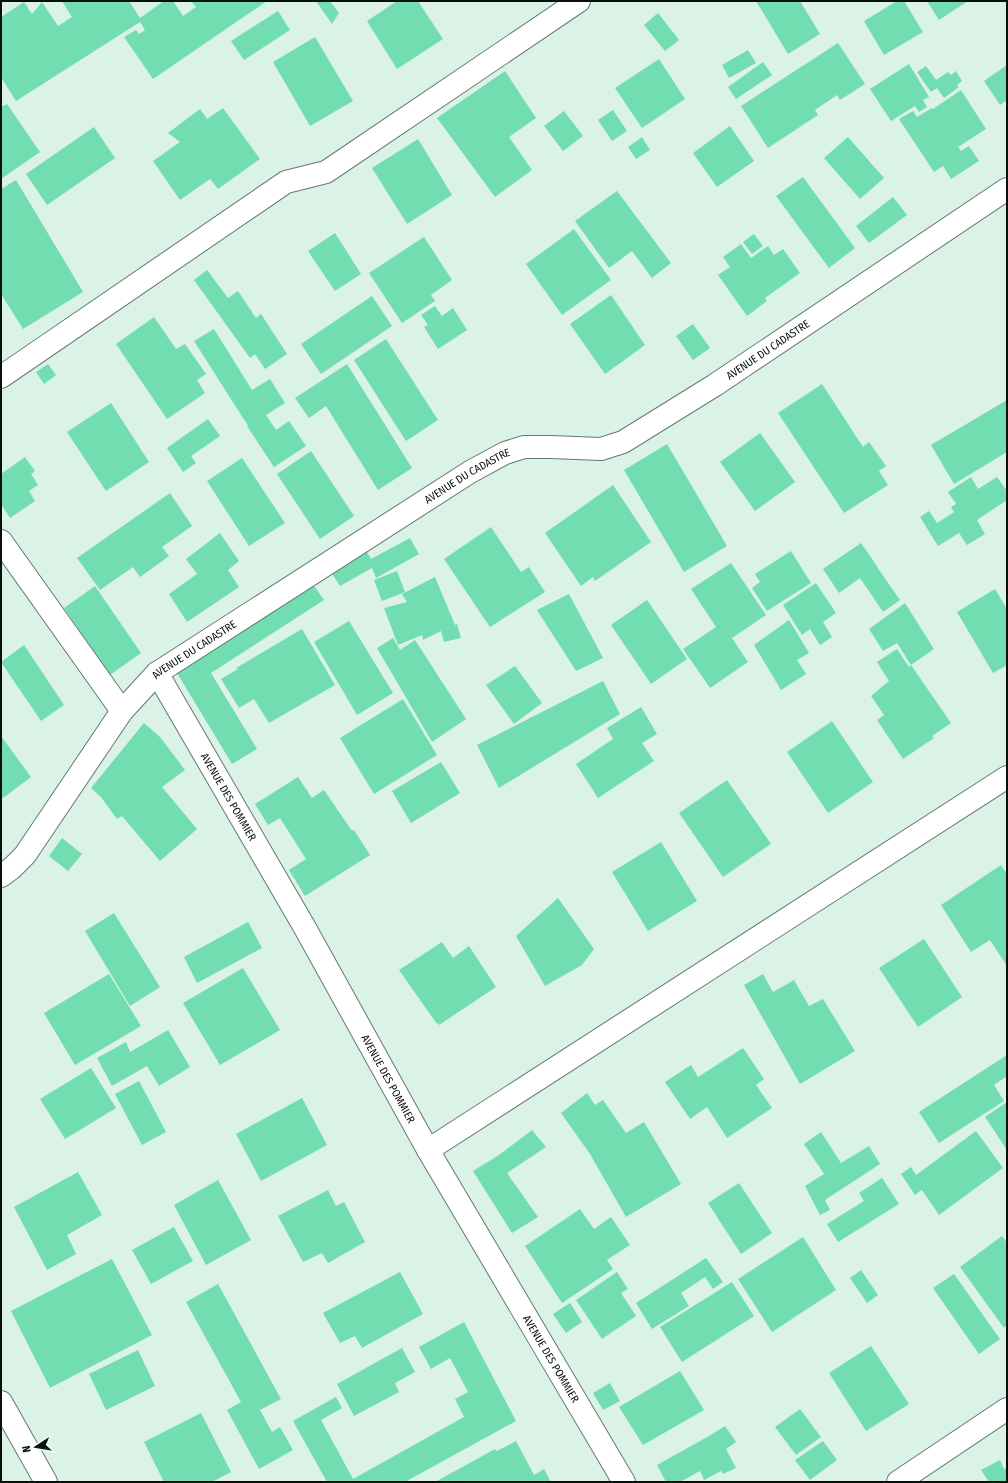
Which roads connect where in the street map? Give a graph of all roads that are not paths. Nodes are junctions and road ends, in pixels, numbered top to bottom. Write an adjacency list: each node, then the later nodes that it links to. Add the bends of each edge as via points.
1 (579, 1): 3 (street, via 326,172 286,182)
2 (1007, 189): 5 (street, AVENUE DU CADASTRE, via 715,385 623,442 601,449 524,447 505,453 470,472)
3 (1, 377)
4 (1, 541): 6 (street)
5 (157, 673): 6 (street, AVENUE DU CADASTRE); 9 (street, AVENUE DES POMMIER, via 305,928)
6 (122, 711): 8 (street, AVENUE DU CADASTRE, via 25,855)
7 (1007, 777): 9 (street)
8 (1, 876)
9 (428, 1150): 13 (street, AVENUE DES POMMIER)
10 (1, 1402): 12 (street)
11 (1007, 1408): 14 (street)
12 (46, 1482)
13 (624, 1482)
14 (898, 1482)

